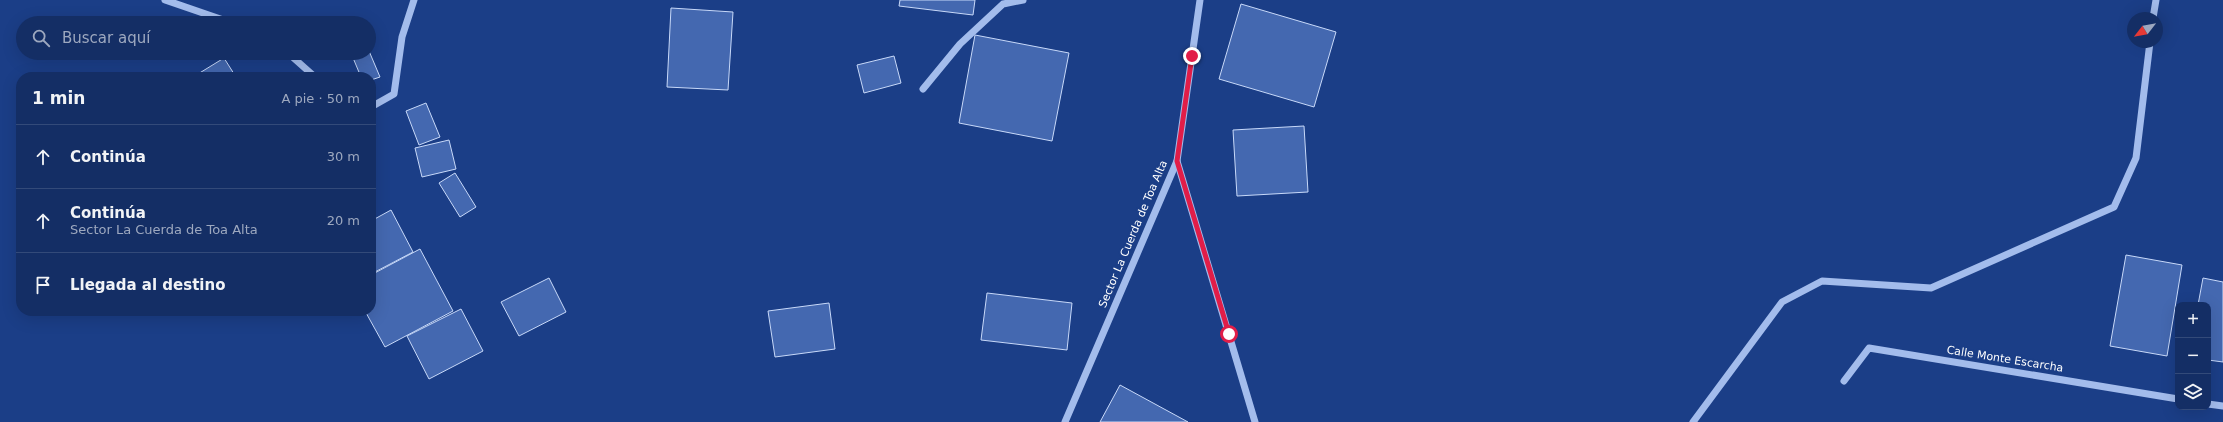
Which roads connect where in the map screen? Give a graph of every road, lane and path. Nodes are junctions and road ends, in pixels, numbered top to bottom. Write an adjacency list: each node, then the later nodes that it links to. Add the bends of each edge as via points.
1 (165, 0): 7 (street)
2 (414, 0): 12 (street, via 402,36 394,94)
3 (1023, 0): 11 (street, via 1003,4 960,44)
4 (1200, 0): 13 (street, Sector La Cuerda de Toa Alta)
5 (2156, 0): 6 (street)
6 (2154, 12)
7 (212, 16)
8 (2149, 48): 20 (street, via 2136,158 2114,207 1931,288 1822,281 1782,302)
9 (296, 60): 10 (street)
10 (309, 72)
11 (923, 89)
12 (376, 104)
13 (1177, 161): 18 (street, Sector La Cuerda de Toa Alta); 19 (street)
14 (1844, 381): 15 (street, Calle Monte Escarcha, via 1869,348)
15 (2175, 399)
16 (2211, 404): 17 (street)
17 (2223, 406)
18 (1065, 422)
19 (1255, 422)
20 (1693, 422)

